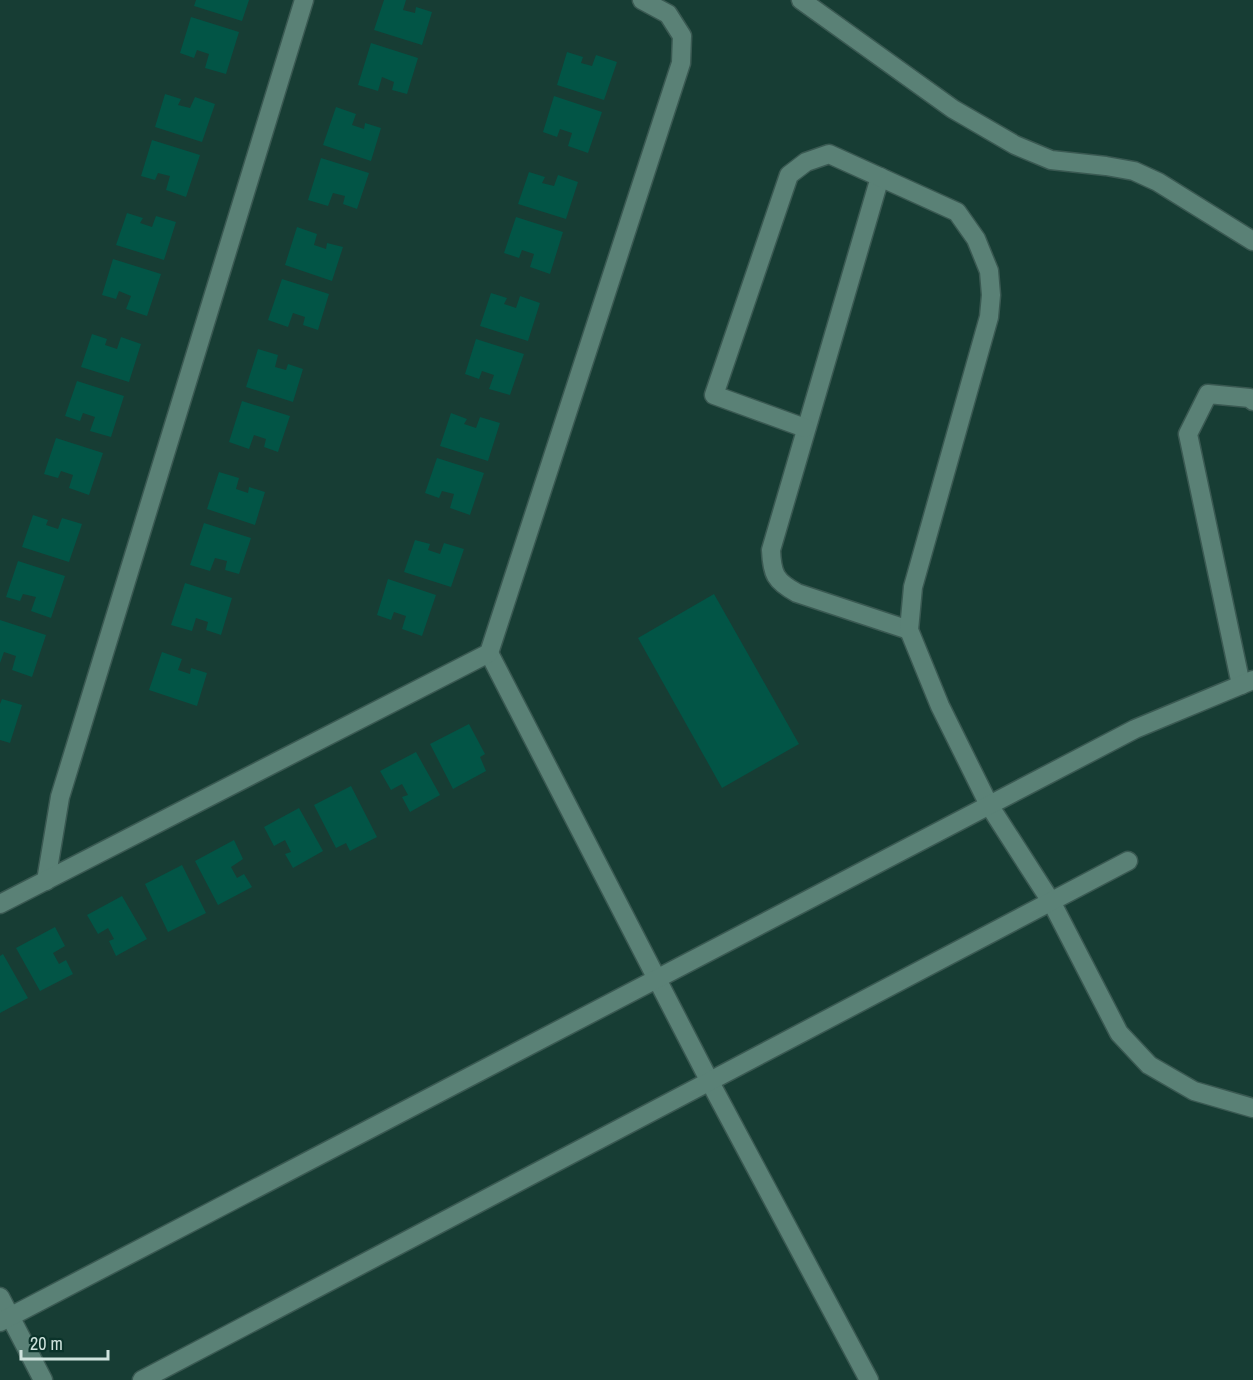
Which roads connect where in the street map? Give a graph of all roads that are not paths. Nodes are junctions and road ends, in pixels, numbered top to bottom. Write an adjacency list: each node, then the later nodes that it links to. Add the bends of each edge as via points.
1 (304, 0): 13 (street, via 60,796)
2 (642, 0): 9 (street, via 668,14 682,36 681,63)
3 (801, 0): 5 (street, via 953,109 1015,145 1051,160 1134,171)
4 (880, 177): 7 (street); 7 (street, via 829,154 806,162 789,176 714,394); 8 (street, via 957,212 976,239 989,271 991,295 913,587)
5 (1253, 241)
6 (1253, 401): 10 (street, via 1208,394 1188,434)
7 (805, 428): 8 (street, via 771,550 772,568 781,584 797,593)
8 (909, 630): 11 (street, via 940,706)
9 (489, 653): 13 (street); 16 (street)
10 (1247, 683): 11 (street, via 1135,729)
11 (989, 805): 14 (street); 16 (street)
12 (1128, 861): 14 (street)
13 (46, 881): 15 (street)
14 (1052, 903): 17 (street); 18 (street, via 1119,1033 1149,1065 1194,1091)
15 (0, 904)
16 (657, 978): 17 (street); 20 (street)
17 (710, 1082): 22 (street); 23 (street)
18 (1253, 1108)
19 (0, 1297): 20 (street)
20 (5, 1319): 21 (street)
21 (43, 1380)
22 (142, 1380)
23 (869, 1380)

